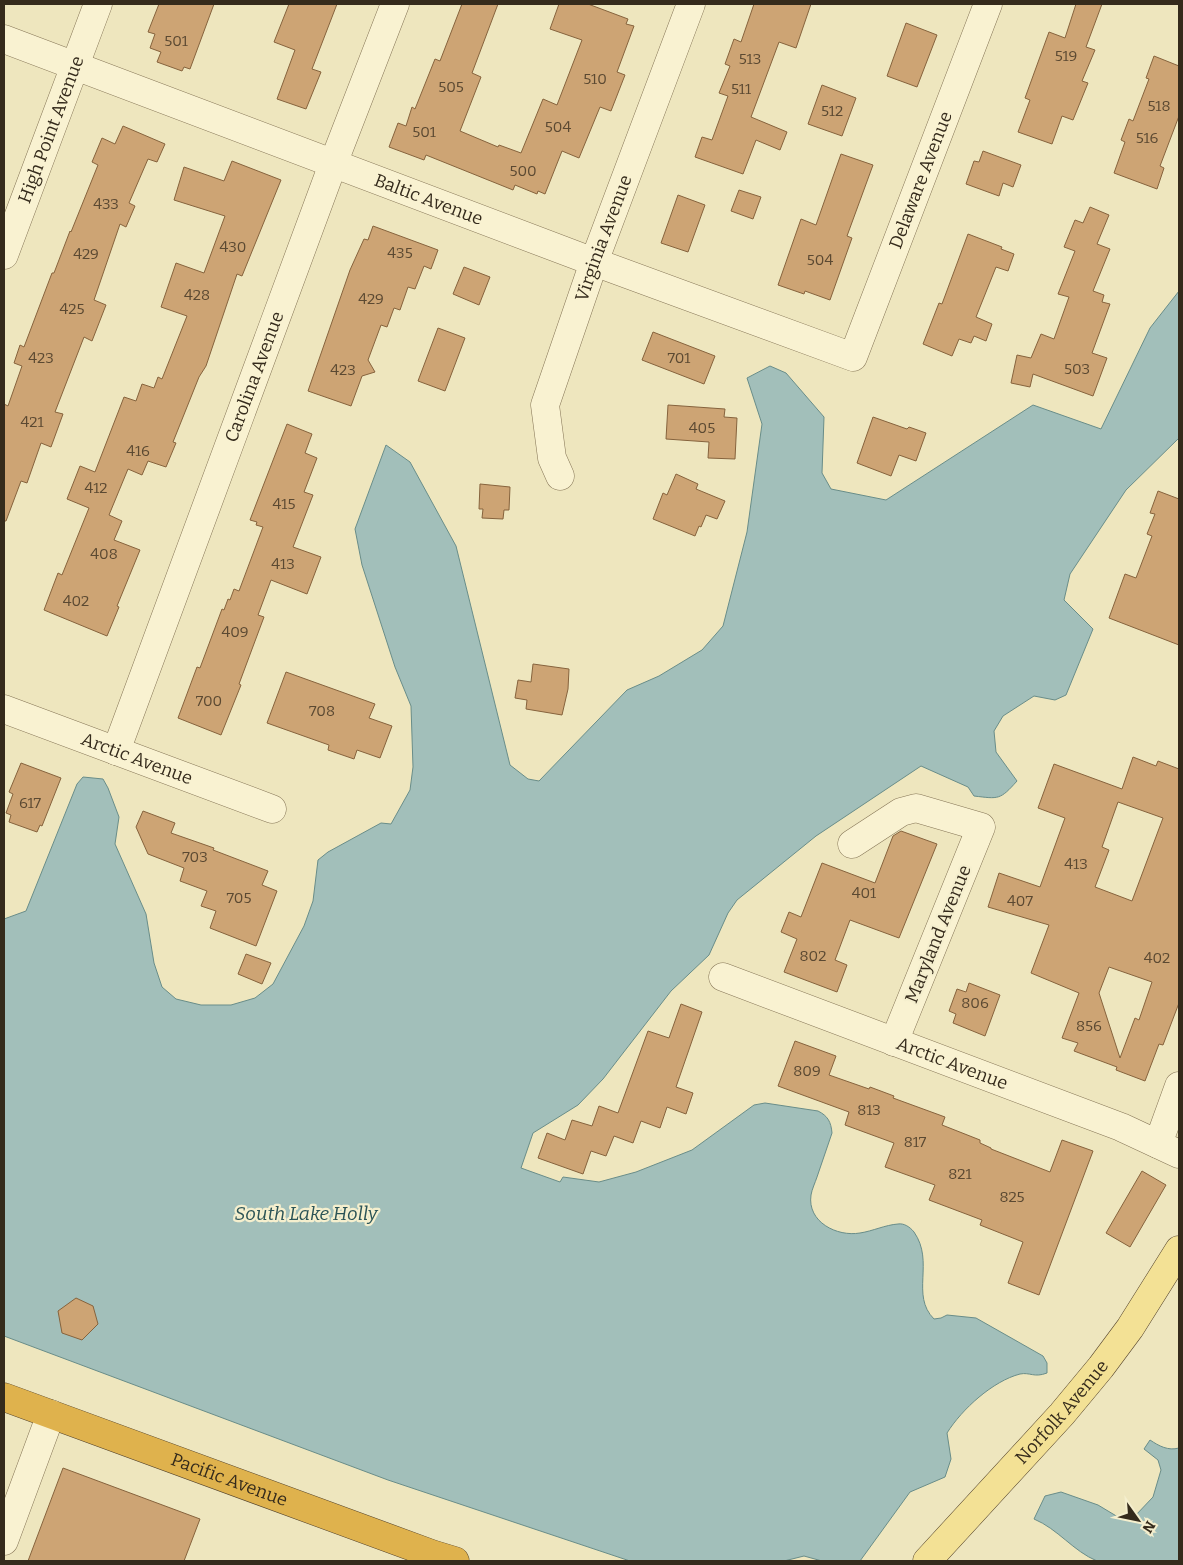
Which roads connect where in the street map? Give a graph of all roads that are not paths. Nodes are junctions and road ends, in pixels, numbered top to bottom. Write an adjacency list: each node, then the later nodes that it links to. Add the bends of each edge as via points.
1 (98, 4): 6 (street, High Point Avenue)
2 (395, 4): 7 (street, Carolina Avenue)
3 (691, 4): 9 (street, Virginia Avenue)
4 (988, 4): 10 (street, Delaware Avenue)
5 (4, 39): 6 (street, Baltic Avenue)
6 (74, 65): 7 (street, Baltic Avenue); 8 (street, High Point Avenue)
7 (333, 164): 9 (street, Baltic Avenue); 13 (street, Carolina Avenue)
8 (4, 255)
9 (594, 262): 10 (street, Baltic Avenue); 11 (street, Virginia Avenue, via 545,405 552,458)
10 (853, 357)
11 (560, 476)
12 (4, 709): 13 (street, Arctic Avenue)
13 (116, 751): 14 (street, Arctic Avenue)
14 (272, 809)
15 (852, 844): 17 (street, Maryland Avenue, via 901,812 916,808 981,827)
16 (723, 977): 17 (street, Arctic Avenue)
17 (894, 1042): 19 (street, Arctic Avenue, via 1121,1127)
18 (1179, 1086): 19 (street)
19 (1169, 1149)
20 (1179, 1250): 25 (main road, Norfolk Avenue, via 1101,1367)
21 (4, 1396): 22 (highway, Pacific Avenue)
22 (51, 1414): 23 (street); 24 (highway, Pacific Avenue)
23 (4, 1541)
24 (455, 1561)
25 (927, 1561)

